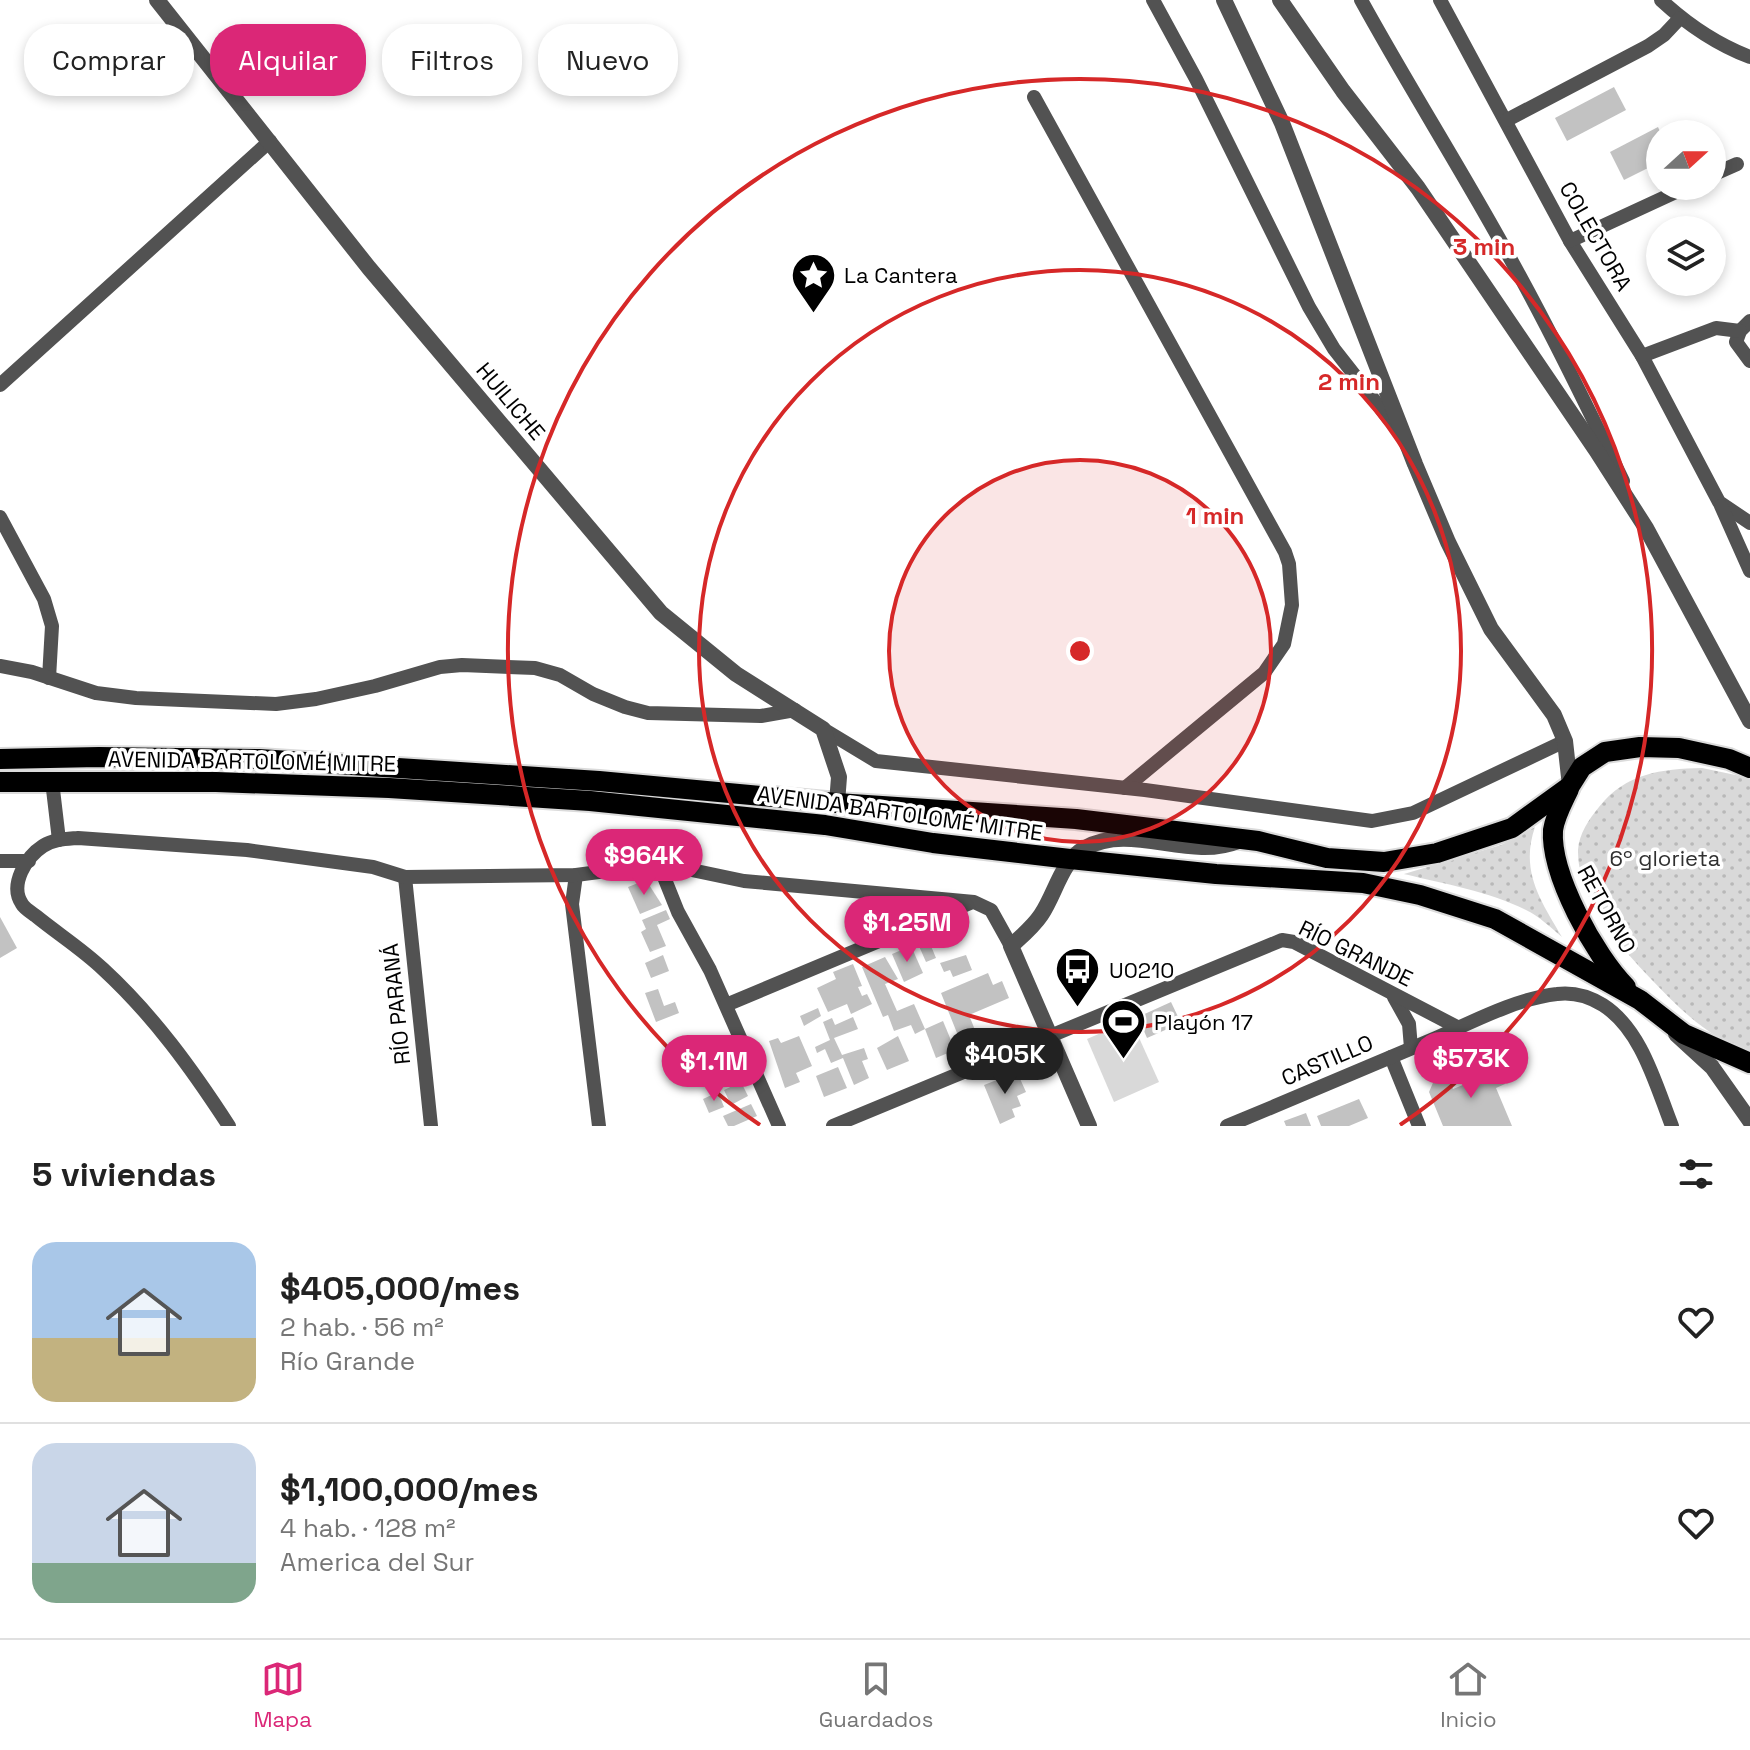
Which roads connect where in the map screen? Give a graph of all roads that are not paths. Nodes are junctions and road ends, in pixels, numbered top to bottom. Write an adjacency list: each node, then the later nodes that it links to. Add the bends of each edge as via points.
1 (157, 0): 12 (street, HUILICHE)
2 (1153, 0): 21 (street, via 1309,307 1334,349)
3 (1224, 0): 21 (street, via 1282,123)
4 (1280, 0): 25 (street, via 1418,188)
5 (1361, 0): 25 (street, via 1501,241)
6 (1440, 0): 11 (street, COLECTORA)
7 (1661, 0): 8 (street)
8 (1680, 18): 9 (street); 11 (street, via 1648,46)
9 (1750, 57)
10 (1034, 97): 38 (street, via 1289,564 1292,605 1284,644 1264,673)
11 (1507, 120): 16 (street, COLECTORA)
12 (270, 141): 20 (street); 29 (street, HUILICHE, via 369,268 661,613 736,674)
13 (1737, 164): 14 (street)
14 (1726, 169)
15 (1659, 200): 16 (street)
16 (1570, 241): 18 (street, COLECTORA)
17 (1745, 326): 18 (street, via 1716,328); 19 (street, via 1736,342)
18 (1642, 356): 22 (street, COLECTORA)
19 (1750, 361)
20 (0, 385)
21 (1405, 440): 32 (street, via 1491,629 1554,715)
22 (1719, 502): 24 (street, COLECTORA); 26 (street)
23 (0, 517): 28 (street, via 44,599 52,626)
24 (1750, 523)
25 (1646, 528): 30 (street)
26 (1750, 571)
27 (0, 666): 28 (street)
28 (49, 678): 29 (street, via 96,693 136,698 276,704 375,686 440,667 484,665 560,675 593,694 648,713 761,716)
29 (795, 710): 31 (street, HUILICHE)
30 (1750, 721)
31 (823, 729): 38 (street, via 876,761); 39 (street, via 839,777)
32 (1565, 741): 37 (street); 38 (street, via 1413,813 1372,821)
33 (0, 759): 39 (main road, AVENIDA BARTOLOMÉ MITRE, via 259,759)
34 (1750, 768): 37 (main road, AVENIDA BARTOLOMÉ MITRE, via 1679,748 1624,748 1597,756)
35 (52, 781): 36 (main road, AVENIDA BARTOLOMÉ MITRE); 41 (street); 42 (main road, AVENIDA BARTOLOMÉ MITRE, via 389,788 560,799 825,825)
36 (5, 782)
37 (1570, 786): 40 (main road, AVENIDA BARTOLOMÉ MITRE, via 1512,828 1418,857 1351,861); 51 (main road, RETORNO, via 1553,830 1562,884 1611,968)
38 (1125, 788)
39 (837, 803): 40 (main road, AVENIDA BARTOLOMÉ MITRE, via 1076,819)
40 (1243, 839): 42 (street, via 1195,848 1104,841)
41 (59, 840): 44 (street); 47 (street, via 247,850 373,867)
42 (1070, 859): 49 (street, via 1042,914); 51 (main road, AVENIDA BARTOLOMÉ MITRE, via 1363,883 1420,895 1495,919)
43 (0, 861): 44 (street)
44 (29, 861): 59 (street, via 17,888 22,904 117,981 163,1031)
45 (660, 867): 46 (street); 48 (street, via 744,881); 52 (street)
46 (576, 875): 47 (street); 61 (street, via 572,904)
47 (405, 877): 60 (street, RÍO PARANÁ)
48 (974, 902): 49 (street, via 991,910); 52 (street)
49 (1011, 946): 54 (street)
50 (1391, 994): 53 (street, RÍO GRANDE); 54 (street, RÍO GRANDE, via 1282,940); 55 (street, via 1409,1024)
51 (1640, 1000): 57 (main road, AVENIDA BARTOLOMÉ MITRE, via 1684,1034); 58 (street, via 1712,1067)
52 (726, 1005): 62 (street)
53 (1459, 1028): 55 (street, CASTILLO); 67 (street, CASTILLO, via 1558,994 1581,995 1603,1005 1642,1054)
54 (1049, 1036): 63 (street, RÍO GRANDE); 64 (street)
55 (1411, 1048): 56 (street, CASTILLO)
56 (1391, 1057): 65 (street, CASTILLO); 66 (street)
57 (1750, 1063)
58 (1750, 1121)
59 (229, 1126)
60 (431, 1126)
61 (599, 1126)
62 (779, 1126)
63 (833, 1126)
64 (1089, 1126)
65 (1227, 1126)
66 (1419, 1126)
67 (1672, 1126)

